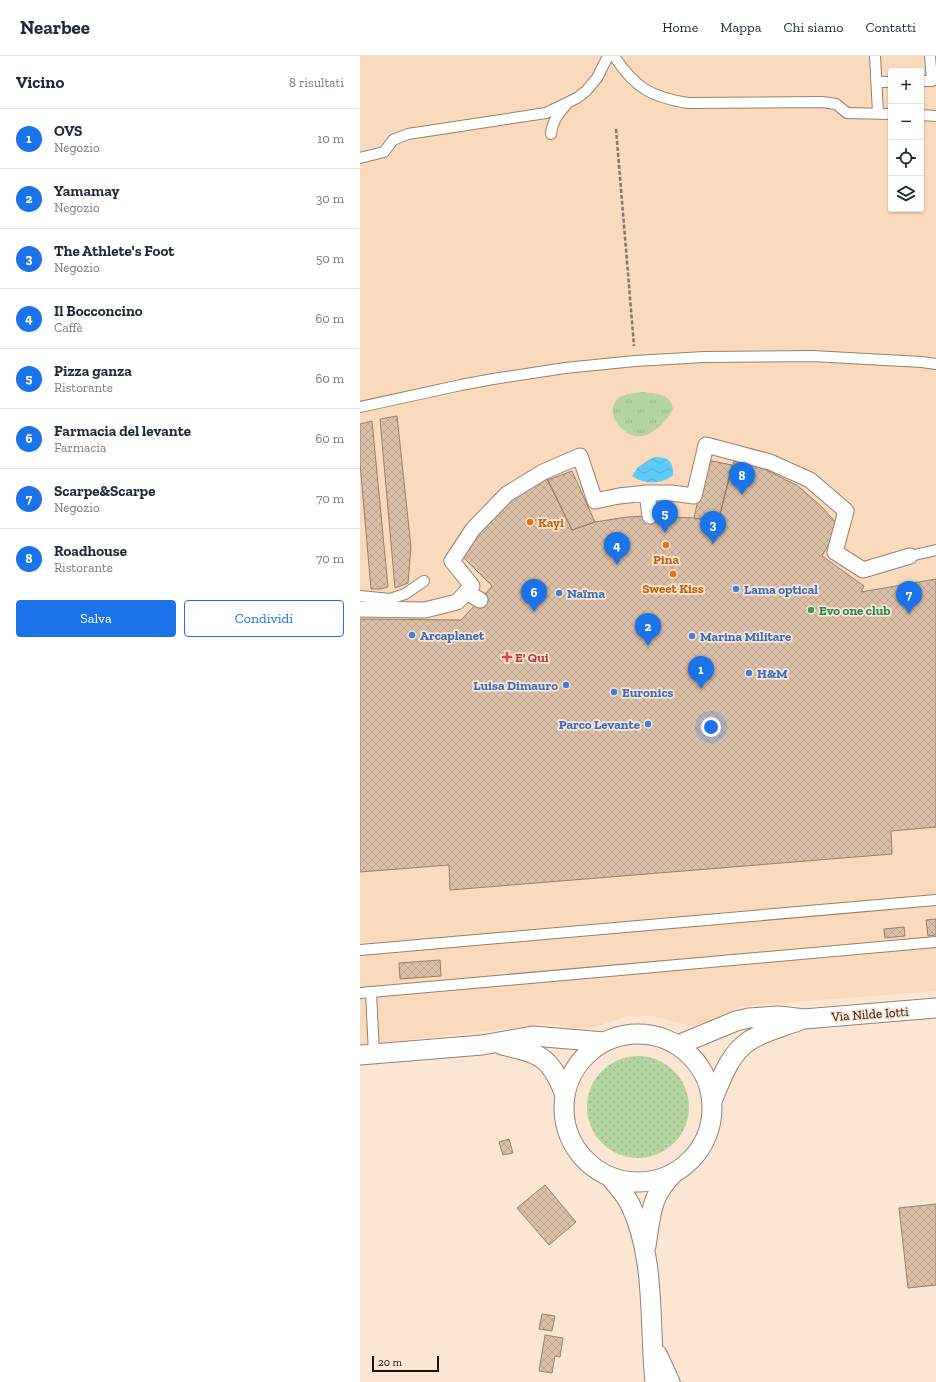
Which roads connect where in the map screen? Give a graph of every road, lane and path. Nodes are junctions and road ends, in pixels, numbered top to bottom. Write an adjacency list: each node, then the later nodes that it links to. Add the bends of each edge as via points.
1 (608, 56): 8 (lane, via 591,86)
2 (614, 56): 9 (lane, via 632,80 655,96 673,100 688,103 822,102 836,104 847,113)
3 (875, 56): 6 (lane)
4 (930, 56): 5 (lane, via 932,81)
5 (924, 81)
6 (877, 82): 7 (lane); 9 (lane)
7 (888, 82)
8 (568, 102): 14 (lane, via 553,122); 15 (lane, via 546,113 408,134 393,140 384,152)
9 (878, 113): 10 (lane)
10 (888, 114)
11 (924, 115): 12 (lane)
12 (936, 116)
13 (616, 129): 16 (path)
14 (551, 134)
15 (360, 158)
16 (635, 361): 17 (lane, via 704,357 812,356); 18 (lane, via 493,379)
17 (936, 364)
18 (360, 408)
19 (647, 493): 20 (street); 22 (street, via 694,496 706,445 770,462 810,480 846,511 831,556 863,570); 24 (street, via 595,501 580,456 543,472 507,494 473,529 452,561 472,586)
20 (650, 516)
21 (936, 550): 22 (lane)
22 (910, 556)
23 (424, 581): 25 (lane, via 405,594 390,598)
24 (466, 592): 26 (street); 27 (street, via 457,602 425,610)
25 (360, 596)
26 (480, 600)
27 (360, 609)
28 (936, 900): 30 (lane)
29 (936, 942): 31 (lane)
30 (360, 950)
31 (371, 992): 32 (lane); 38 (lane)
32 (360, 993)
33 (936, 1008): 34 (street, Via Nilde Iotti)
34 (804, 1019): 37 (street, Via Nilde Iotti, via 779,1016 749,1018); 40 (street, Via Nilde Iotti, via 748,1041 732,1059)
35 (604, 1042): 36 (street, via 533,1036); 37 (street, via 616,1037 642,1034); 39 (street, via 587,1054 575,1069)
36 (495, 1043): 38 (street); 39 (street, via 538,1055 551,1066)
37 (678, 1045): 40 (street, via 700,1067)
38 (367, 1054)
39 (565, 1095): 42 (street, via 565,1126 573,1144 593,1167)
40 (712, 1101): 41 (street, via 709,1131 693,1157)
41 (677, 1170): 42 (street, via 645,1182 633,1182); 43 (street, via 665,1182 657,1196 651,1212)
42 (610, 1176): 43 (street, via 630,1204)
43 (645, 1250): 44 (street)
44 (653, 1345): 45 (street); 46 (street)
45 (655, 1382)
46 (670, 1382)

